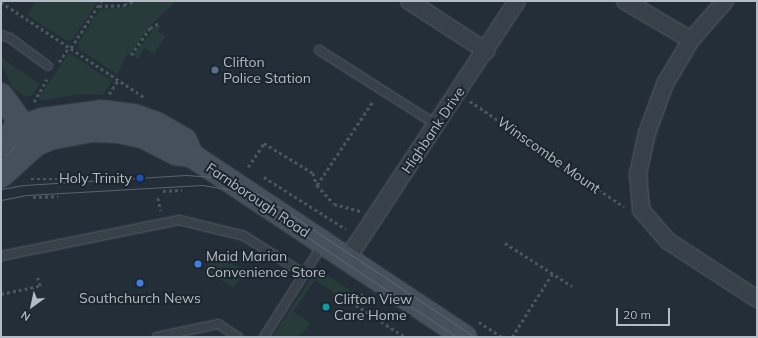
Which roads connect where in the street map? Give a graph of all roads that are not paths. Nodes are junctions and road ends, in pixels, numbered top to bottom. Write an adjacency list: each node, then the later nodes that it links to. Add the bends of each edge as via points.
1 (409, 1): 8 (street)
2 (517, 1): 8 (street, Highbank Drive)
3 (625, 1): 6 (street)
4 (725, 1): 6 (street)
5 (1, 35): 9 (lane, via 10,38)
6 (691, 40): 21 (street, via 665,84 647,133 638,174 641,210 668,241)
7 (319, 50): 11 (lane)
8 (486, 51): 11 (street, Highbank Drive)
9 (48, 66)
10 (1, 95): 12 (street)
11 (437, 125): 19 (street, Highbank Drive)
12 (24, 126): 13 (street, Farnborough Road); 14 (street); 15 (street, Farnborough Road, via 71,114 102,112 134,116 157,124 185,140)
13 (2, 140): 14 (street, Farnborough Road)
14 (31, 148): 15 (street, Farnborough Road, via 77,132 118,130 142,136 176,153); 16 (street, Farnborough Road)
15 (191, 155): 17 (street, Farnborough Road)
16 (2, 175)
17 (323, 243): 19 (street, Farnborough Road); 20 (lane)
18 (1, 256): 20 (lane, via 179,220 244,236)
19 (347, 259): 22 (street, Farnborough Road)
20 (304, 274): 25 (lane)
21 (757, 299)
22 (456, 335)
23 (157, 337): 24 (lane, via 218,324)
24 (238, 337)
25 (264, 337)

